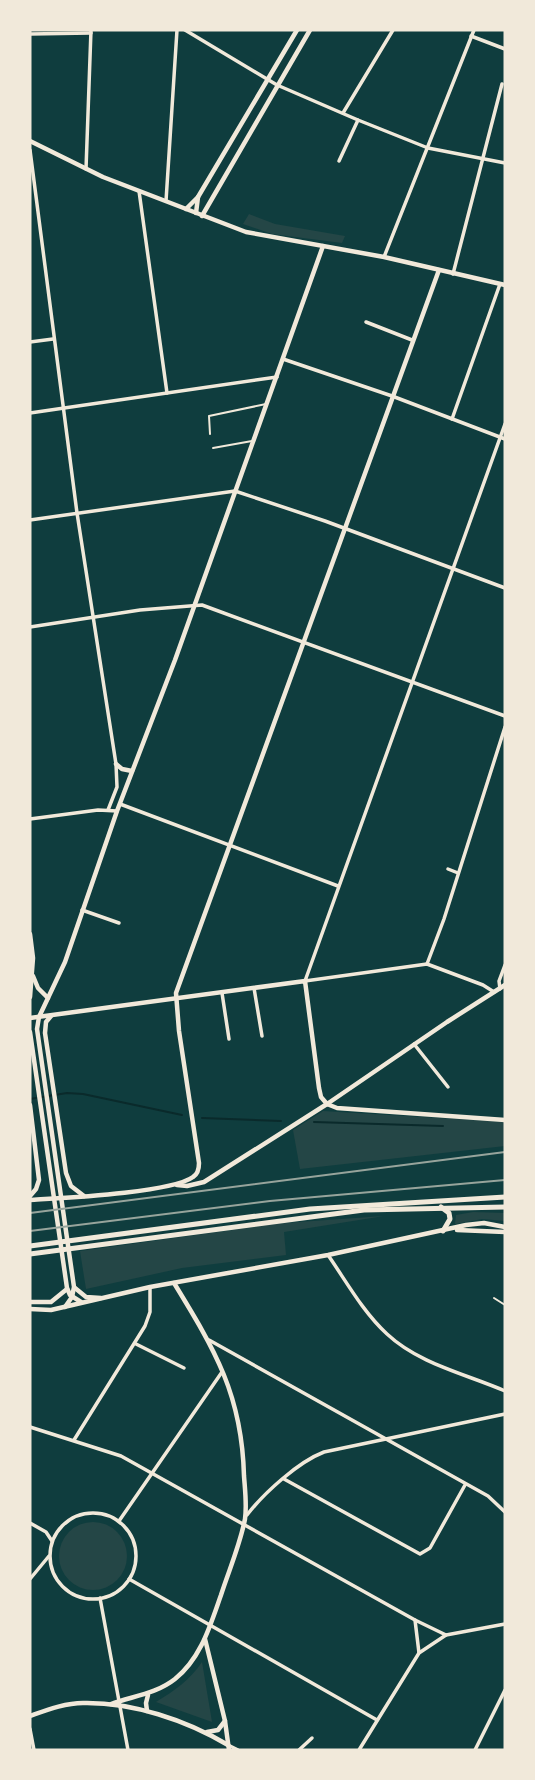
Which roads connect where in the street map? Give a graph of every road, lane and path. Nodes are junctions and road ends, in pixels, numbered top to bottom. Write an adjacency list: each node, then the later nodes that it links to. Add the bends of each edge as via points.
1 (177, 30): 25 (street)
2 (185, 30): 11 (street)
3 (297, 30): 11 (street)
4 (310, 30): 13 (street)
5 (393, 30): 14 (street)
6 (474, 30): 9 (street)
7 (91, 32): 8 (street); 22 (street)
8 (30, 34)
9 (471, 36): 10 (street); 17 (street)
10 (505, 49)
11 (266, 80): 13 (street); 24 (street)
12 (502, 84): 19 (street)
13 (276, 85): 14 (street); 27 (street)
14 (343, 113): 15 (street)
15 (358, 120): 17 (street); 20 (street)
16 (30, 141): 22 (street)
17 (428, 148): 19 (street); 29 (street)
18 (30, 150): 34 (street)
19 (484, 159): 21 (street); 31 (street)
20 (339, 162)
21 (505, 163)
22 (86, 169): 23 (street)
23 (139, 191): 25 (street); 39 (street)
24 (198, 197): 26 (street); 27 (street)
25 (166, 201): 26 (street)
26 (186, 209): 27 (street)
27 (199, 214): 28 (street, via 265,237)
28 (323, 246): 29 (street); 37 (street)
29 (384, 257): 30 (street)
30 (439, 270): 31 (street); 35 (street)
31 (453, 274): 32 (street)
32 (503, 285): 44 (street)
33 (366, 322): 35 (street)
34 (53, 339): 36 (street); 42 (street)
35 (412, 340): 40 (street)
36 (30, 342)
37 (283, 359): 38 (street); 40 (street)
38 (276, 377): 39 (street); 41 (street)
39 (167, 393): 42 (street)
40 (392, 396): 44 (street); 53 (street)
41 (267, 404): 46 (lane, via 209,416); 48 (street)
42 (64, 408): 43 (street); 51 (street)
43 (30, 414)
44 (452, 419): 47 (street)
45 (505, 424): 47 (street)
46 (210, 434)
47 (503, 438): 54 (street)
48 (253, 441): 49 (lane); 50 (street)
49 (214, 448)
50 (235, 491): 51 (street); 53 (street); 56 (street)
51 (77, 513): 52 (street); 57 (street)
52 (30, 520)
53 (344, 528): 54 (street); 59 (street)
54 (453, 568): 55 (street); 60 (street)
55 (505, 587)
56 (194, 605): 57 (street); 59 (street); 64 (street)
57 (94, 617): 58 (street); 63 (street)
58 (30, 627)
59 (303, 642): 60 (street); 69 (street)
60 (412, 682): 61 (street); 72 (street)
61 (505, 716)
62 (505, 727): 71 (street)
63 (116, 764): 64 (street); 66 (street, via 117,787)
64 (132, 771): 65 (street)
65 (120, 804): 67 (street); 69 (street)
66 (108, 810): 67 (street); 68 (street)
67 (117, 811): 73 (street)
68 (30, 819)
69 (230, 844): 72 (street); 87 (street)
70 (448, 869): 71 (street)
71 (458, 873): 77 (street)
72 (338, 886): 80 (street)
73 (82, 910): 74 (street); 86 (street)
74 (119, 923)
75 (30, 934): 76 (street)
76 (30, 947): 79 (street)
77 (427, 964): 80 (street); 83 (street)
78 (505, 965): 81 (street, via 499,981)
79 (32, 976): 85 (street); 86 (street)
80 (305, 981): 82 (street); 96 (street, via 321,1097)
81 (503, 987): 83 (street)
82 (255, 991): 84 (street); 92 (street)
83 (494, 992): 94 (street)
84 (222, 993): 87 (street); 93 (street)
85 (30, 997)
86 (48, 998): 89 (street)
87 (176, 999): 88 (street); 101 (street, via 199,1163 194,1177)
88 (52, 1016): 89 (street); 99 (street, via 45,1033)
89 (39, 1017): 90 (street); 113 (street, via 37,1029)
90 (30, 1018)
91 (30, 1032): 114 (street)
92 (262, 1036)
93 (229, 1039)
94 (414, 1044): 95 (street); 96 (street)
95 (448, 1087)
96 (327, 1104): 98 (street); 101 (street, via 204,1182)
97 (30, 1107): 100 (street)
98 (505, 1120)
99 (62, 1147): 100 (street, via 50,1154); 102 (street, via 68,1182)
100 (36, 1151): 104 (street, via 39,1180)
101 (176, 1185): 102 (street)
102 (85, 1196): 104 (street)
103 (505, 1197): 109 (highway, via 310,1209)
104 (30, 1198)
105 (441, 1207): 106 (highway); 108 (highway, via 450,1219); 110 (highway, via 364,1210)
106 (505, 1207)
107 (505, 1229): 108 (street)
108 (443, 1231): 111 (street)
109 (30, 1246)
110 (30, 1254)
111 (328, 1255): 112 (street); 130 (street, via 367,1311 399,1343 428,1361)
112 (174, 1283): 115 (street); 126 (street)
113 (74, 1285): 116 (street); 117 (street, via 86,1297)
114 (67, 1286): 116 (street); 119 (street, via 51,1301)
115 (150, 1287): 117 (street); 127 (street, via 149,1318)
116 (72, 1297): 120 (street); 122 (street)
117 (102, 1298): 120 (street)
118 (494, 1298): 121 (lane)
119 (30, 1302)
120 (81, 1303): 122 (street)
121 (505, 1305)
122 (65, 1307): 124 (street)
123 (30, 1309): 124 (street)
124 (37, 1310): 125 (street)
125 (30, 1315)
126 (209, 1340): 129 (street); 133 (street)
127 (135, 1344): 128 (street); 134 (street)
128 (184, 1368)
129 (223, 1370): 135 (street); 139 (street, via 243,1440)
130 (505, 1391)
131 (505, 1414): 133 (street)
132 (30, 1427): 134 (street)
133 (384, 1437): 136 (street, via 324,1451); 137 (street)
134 (74, 1440): 135 (street, via 114,1453)
135 (151, 1473): 140 (street); 142 (street)
136 (285, 1479): 137 (street, via 420,1554 430,1548); 139 (street)
137 (465, 1484): 138 (street)
138 (505, 1512)
139 (245, 1516): 142 (street)
140 (118, 1521): 143 (street, via 107,1515 80,1515 58,1530); 146 (street, via 134,1542 136,1555)
141 (30, 1523): 143 (street)
142 (243, 1524): 148 (street); 150 (street)
143 (52, 1541): 144 (street)
144 (49, 1556): 145 (street); 147 (street, via 56,1580 65,1589 75,1596)
145 (30, 1579)
146 (129, 1579): 147 (street, via 122,1588); 150 (street)
147 (100, 1598): 158 (street)
148 (415, 1620): 151 (street); 153 (street)
149 (505, 1624): 151 (street)
150 (210, 1627): 152 (street); 161 (street)
151 (446, 1634): 153 (street)
152 (205, 1638): 154 (street); 155 (street)
153 (419, 1653): 161 (street)
154 (196, 1656): 155 (street); 157 (street, via 175,1679)
155 (209, 1656): 162 (street)
156 (505, 1690): 172 (street)
157 (148, 1694): 158 (street); 159 (street)
158 (120, 1704): 159 (street); 160 (street, via 71,1704); 168 (street)
159 (147, 1711): 164 (street)
160 (30, 1716)
161 (377, 1720): 171 (street)
162 (225, 1721): 164 (street, via 218,1730); 166 (street)
163 (30, 1729): 167 (street)
164 (206, 1732): 166 (street)
165 (312, 1738): 170 (street)
166 (229, 1747): 169 (street)
167 (34, 1750)
168 (128, 1750)
169 (238, 1750)
170 (299, 1750)
171 (359, 1750)
172 (475, 1750)

